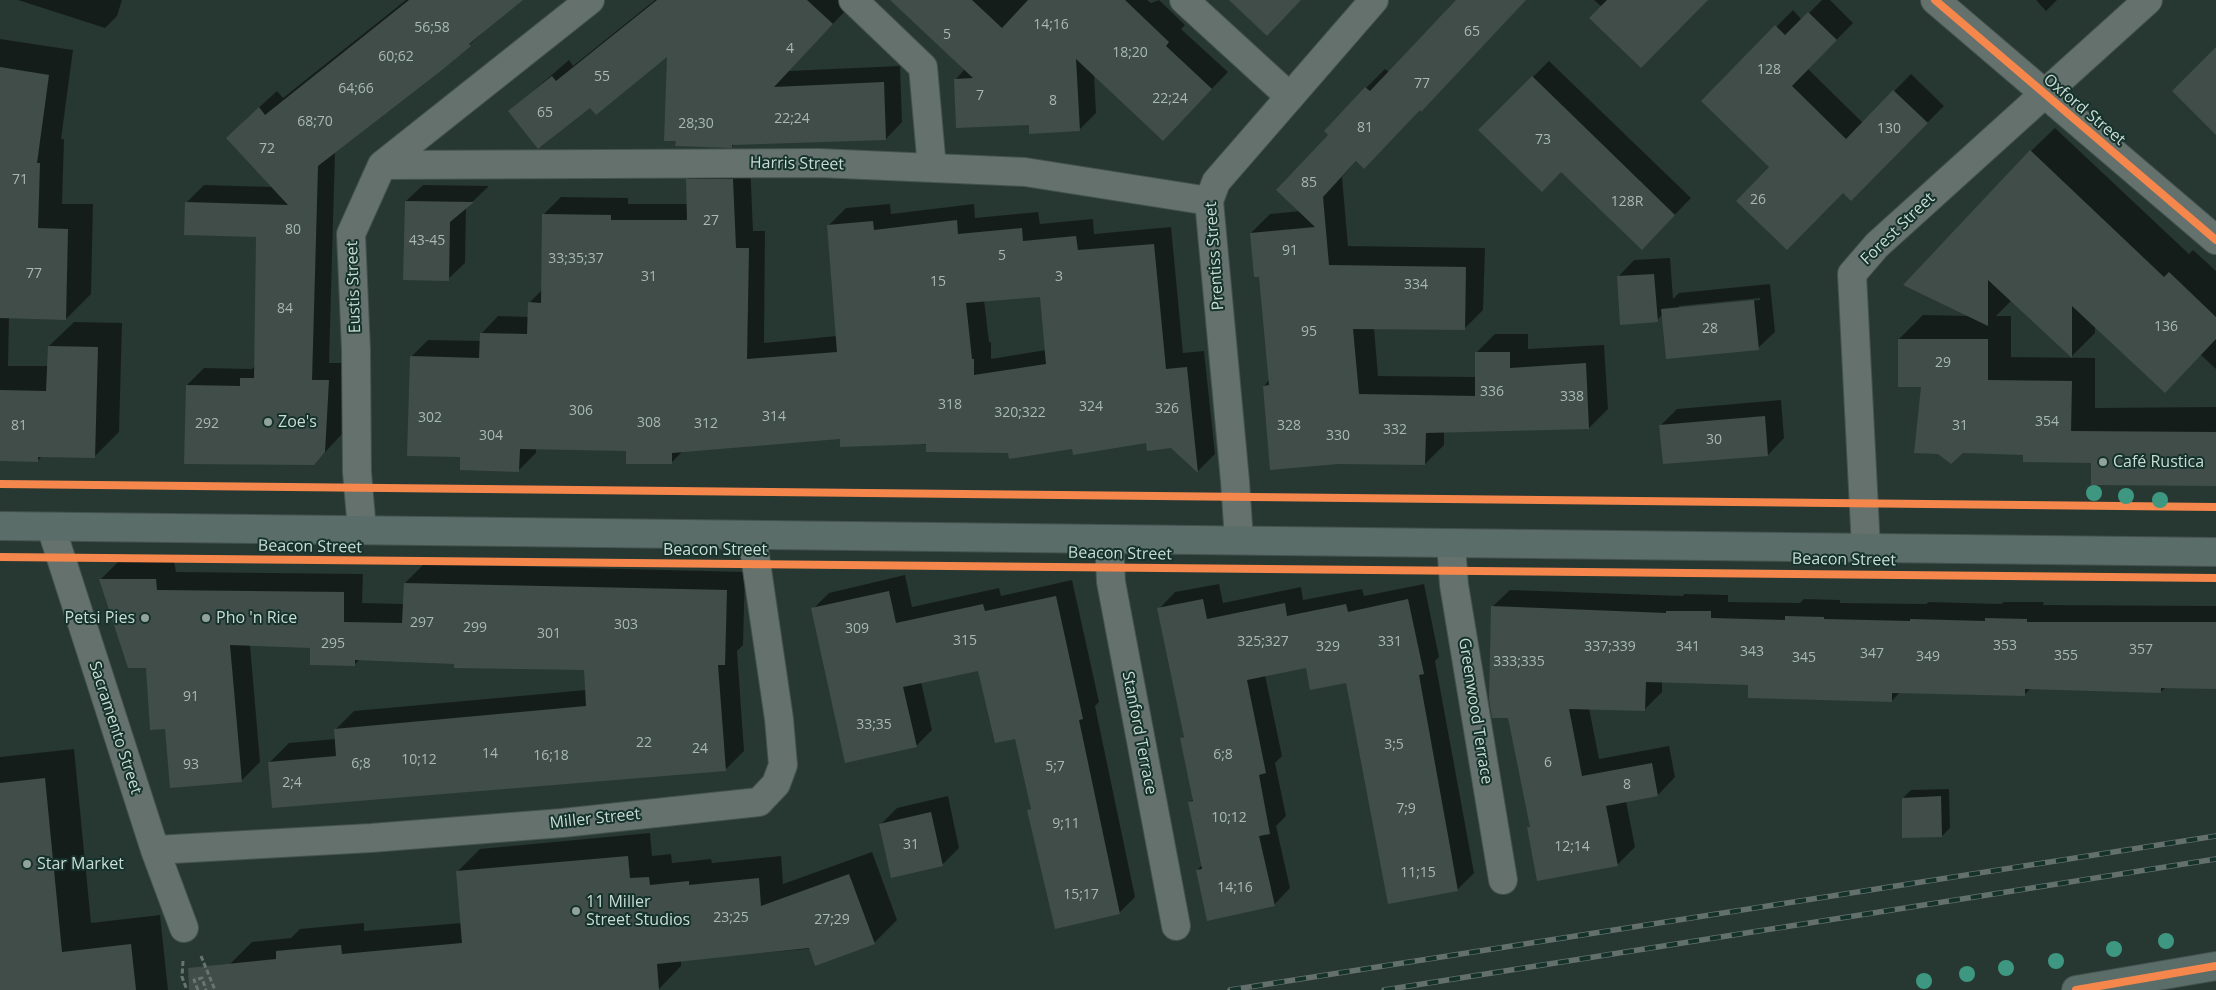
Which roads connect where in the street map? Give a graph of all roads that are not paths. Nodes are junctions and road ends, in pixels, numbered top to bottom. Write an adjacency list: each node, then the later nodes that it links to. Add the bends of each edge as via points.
1 (590, 0): 9 (street, Eustis Street)
2 (853, 0): 10 (street, via 923,67)
3 (1184, 0): 8 (street)
4 (1374, 0): 8 (street, Prentiss Street)
5 (1935, 0): 7 (street, Oxford Street)
6 (2148, 0): 7 (street, Forest Street)
7 (2044, 94): 12 (street, Oxford Street); 20 (street, Forest Street, via 1877,245 1852,274)
8 (1290, 96): 11 (street, Prentiss Street, via 1216,182)
9 (382, 165): 10 (street, Harris Street, via 819,163); 15 (street, Eustis Street, via 351,234 357,472)
10 (932, 168): 11 (street, Harris Street, via 1025,172)
11 (1209, 201): 18 (street, Prentiss Street)
12 (2216, 240)
13 (0, 526): 14 (main road, Beacon Street)
14 (51, 527): 15 (main road, Beacon Street); 22 (street, Sacramento Street)
15 (362, 530): 16 (main road, Beacon Street)
16 (752, 535): 17 (main road, Beacon Street); 22 (street, Miller Street, via 778,709 783,765 776,784 759,802 351,839)
17 (1109, 539): 18 (main road, Beacon Street); 24 (street, Stanford Terrace, via 1111,582)
18 (1239, 540): 19 (main road, Beacon Street)
19 (1451, 543): 20 (main road, Beacon Street); 23 (street, Greenwood Terrace, via 1454,585)
20 (1866, 548): 21 (main road, Beacon Street)
21 (2216, 552)
22 (154, 850): 25 (street, Sacramento Street)
23 (1503, 880)
24 (1176, 926)
25 (184, 928)
26 (2216, 966): 27 (main road)
27 (2076, 990)

